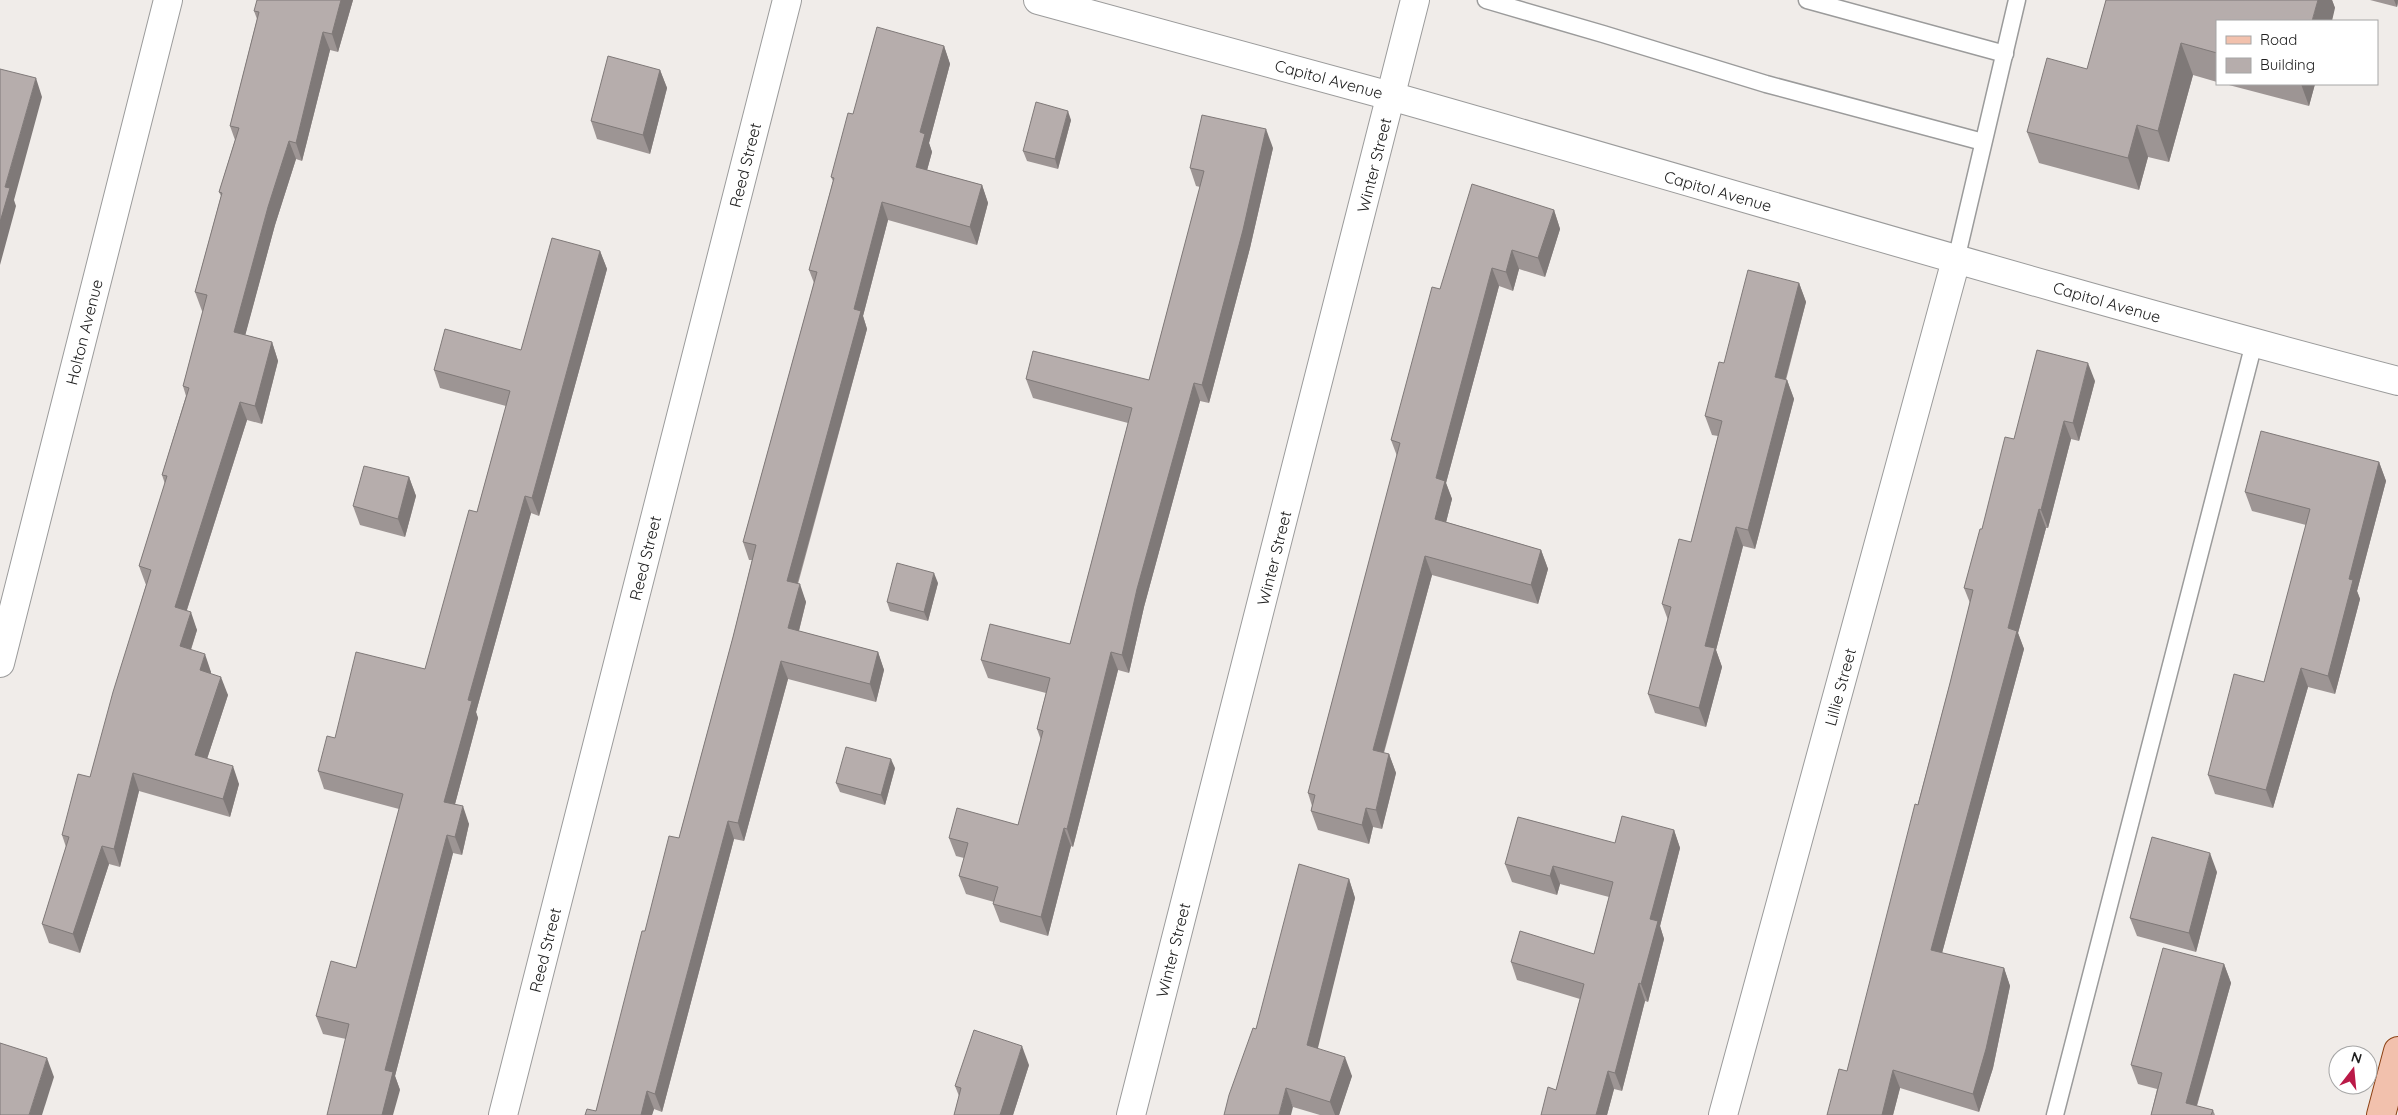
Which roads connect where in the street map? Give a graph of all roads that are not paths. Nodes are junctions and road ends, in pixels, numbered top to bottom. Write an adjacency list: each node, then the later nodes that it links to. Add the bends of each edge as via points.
1 (168, 0): 14 (street, Holton Avenue)
2 (787, 0): 16 (street, Reed Street)
3 (1038, 0): 9 (street, Capitol Avenue)
4 (1416, 0): 9 (street, Winter Street)
5 (1486, 0): 10 (lane, via 1766,84)
6 (1807, 0): 8 (lane)
7 (2017, 0): 8 (lane)
8 (2005, 54): 10 (lane)
9 (1392, 97): 11 (street, Capitol Avenue); 17 (street, Winter Street)
10 (1983, 142): 11 (lane)
11 (1956, 260): 12 (street, Capitol Avenue); 18 (street, Lillie Street)
12 (2254, 343): 13 (street, Capitol Avenue); 19 (lane)
13 (2398, 381)
14 (0, 663)
15 (2398, 1050): 20 (main road)
16 (503, 1115)
17 (1131, 1115)
18 (1723, 1115)
19 (2055, 1115)
20 (2381, 1115)

